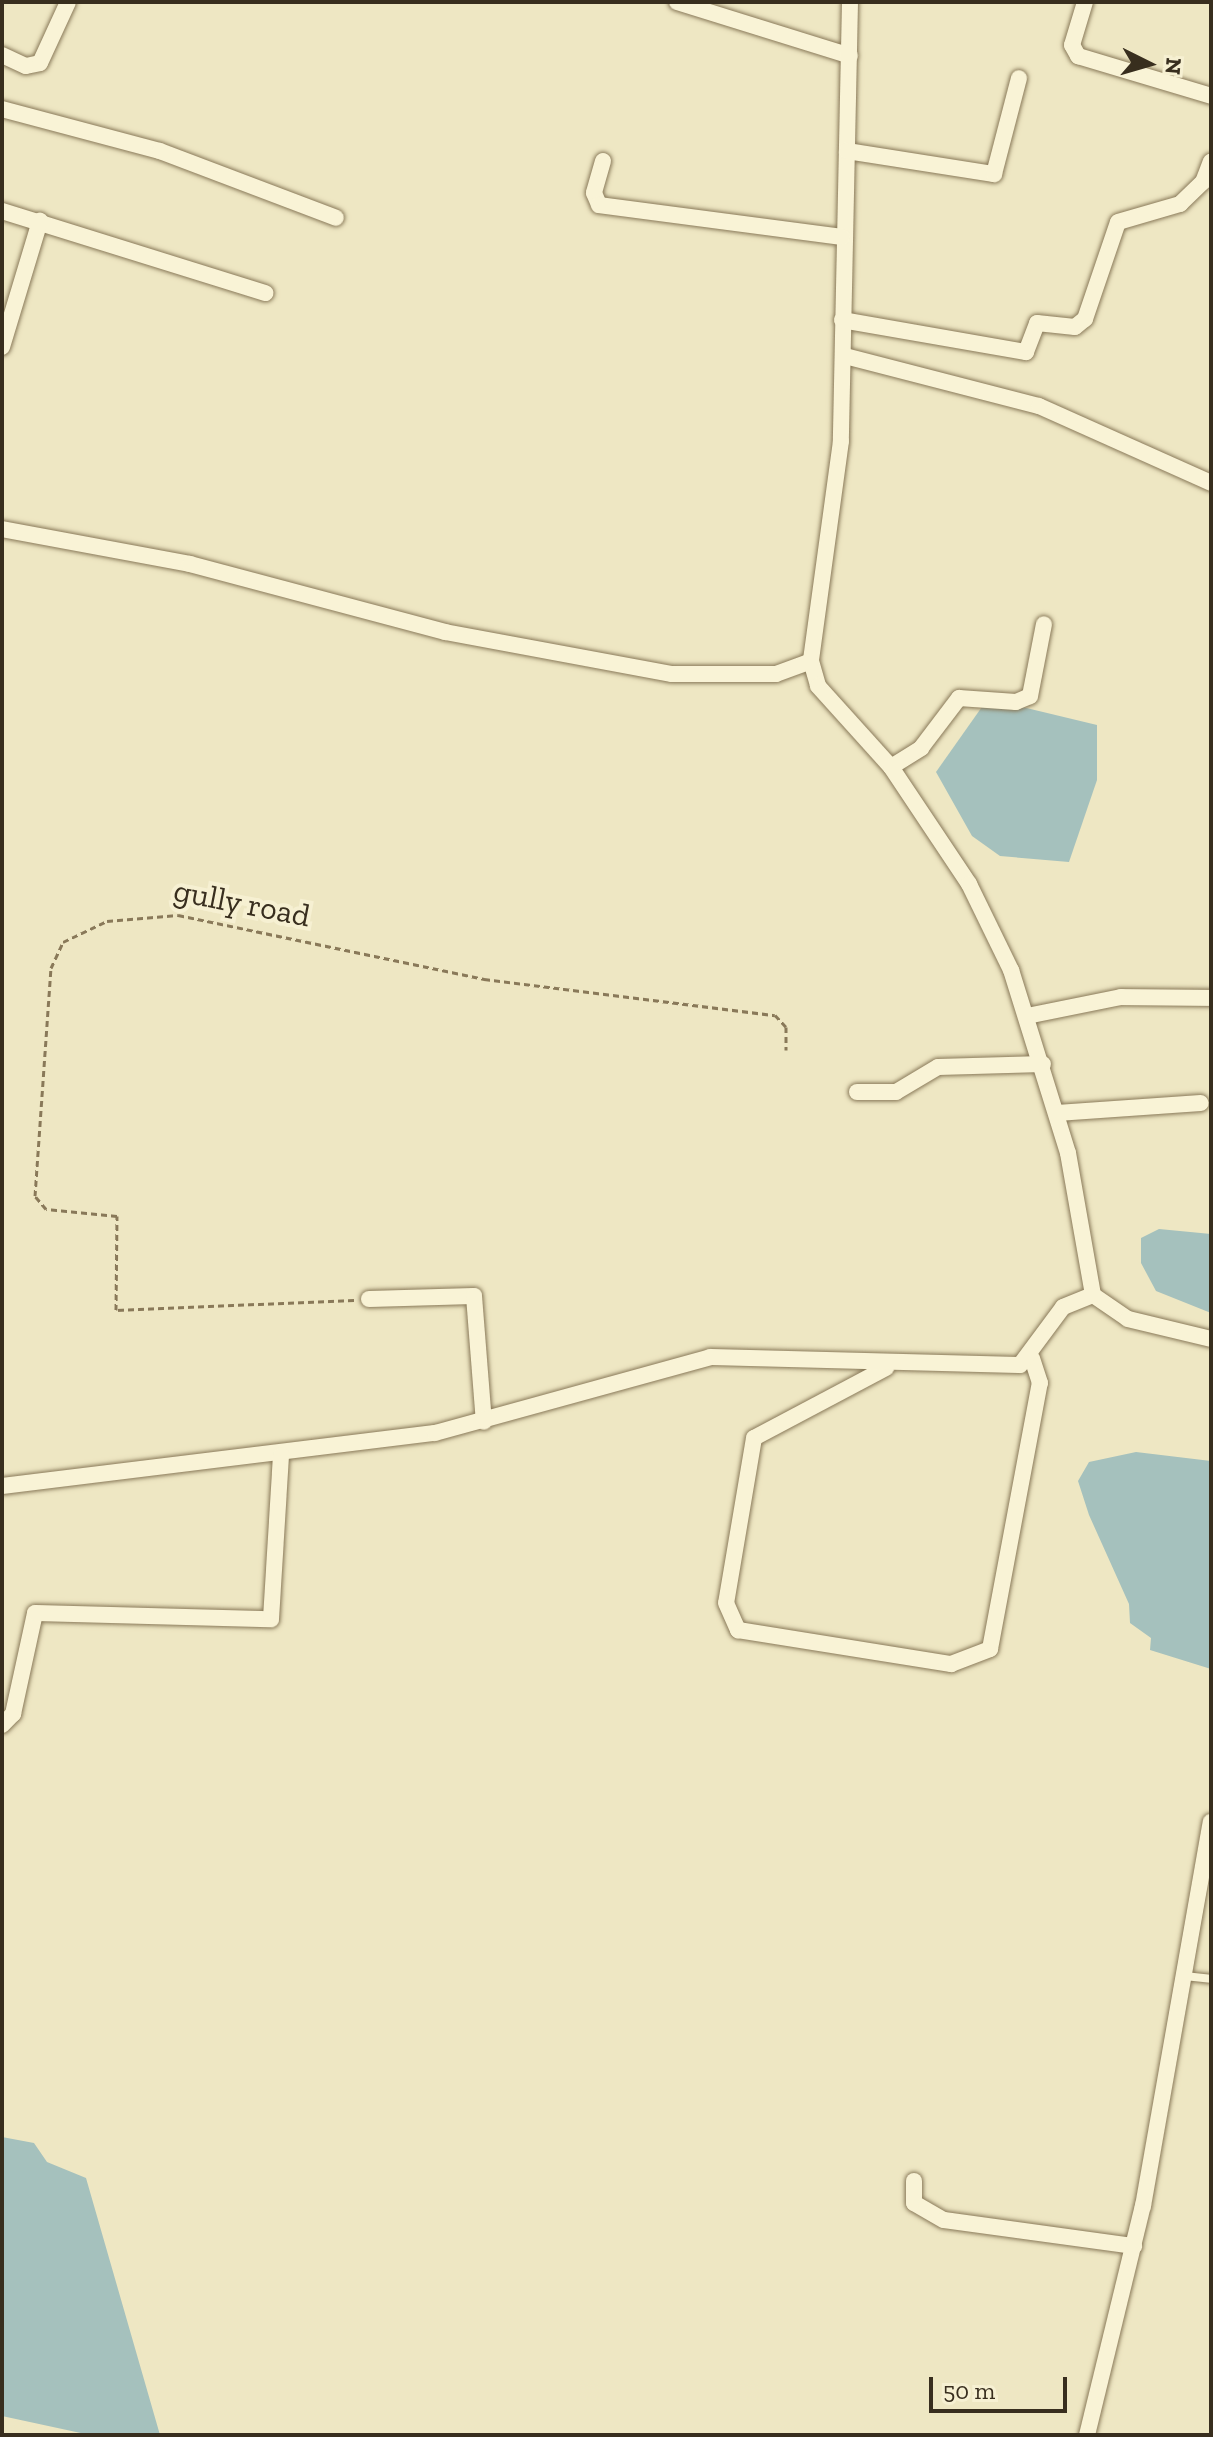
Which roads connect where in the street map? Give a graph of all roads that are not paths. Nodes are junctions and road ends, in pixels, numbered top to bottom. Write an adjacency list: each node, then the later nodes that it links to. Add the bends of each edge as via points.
1 (68, 2): 5 (street, via 40,63 26,66)
2 (677, 2): 6 (street)
3 (850, 2): 6 (street)
4 (1085, 2): 8 (street, via 1072,45 1078,56)
5 (2, 55)
6 (850, 56): 10 (street)
7 (1019, 78): 10 (street, via 994,174)
8 (1211, 96)
9 (2, 109): 14 (street, via 125,139)
10 (847, 151): 16 (street)
11 (603, 161): 16 (street, via 599,205)
12 (1211, 161): 18 (street, via 1203,182 1180,204 1118,222 1085,319 1075,327 1037,323 1026,352)
13 (2, 211): 15 (street)
14 (336, 218)
15 (40, 221): 17 (street); 19 (street)
16 (842, 237): 18 (street)
17 (266, 293)
18 (842, 320): 20 (street)
19 (2, 347)
20 (845, 356): 21 (street, via 1039,406); 24 (street, via 835,502)
21 (1211, 483)
22 (2, 529): 24 (street, via 190,564 445,632 672,674 776,674)
23 (1044, 624): 25 (street, via 1030,696 1016,702 959,698 921,748)
24 (811, 661): 25 (street, via 818,686)
25 (891, 767): 27 (street, via 969,884)
26 (1211, 998): 27 (street, via 1121,997)
27 (1027, 1016): 28 (street)
28 (1043, 1064): 29 (street, via 938,1067 896,1092); 31 (street)
29 (857, 1092)
30 (1201, 1103): 31 (street)
31 (1057, 1113): 32 (street)
32 (1093, 1295): 34 (street, via 1128,1319); 35 (street, via 1063,1307)
33 (369, 1299): 37 (street, via 461,1291 474,1296)
34 (1211, 1339)
35 (1032, 1358): 36 (street, via 1005,1367); 36 (street, via 1040,1383 990,1649 951,1664 738,1630 726,1603 754,1438)
36 (891, 1366): 37 (street, via 710,1357)
37 (484, 1422): 38 (street)
38 (281, 1455): 39 (street); 40 (street, via 271,1619 35,1613 13,1714)
39 (2, 1486)
40 (2, 1725)
41 (1211, 1822): 42 (street)
42 (1180, 1975): 43 (lane); 45 (street)
43 (1211, 1979)
44 (914, 2181): 45 (street, via 914,2203 944,2220)
45 (1134, 2246): 46 (street)
46 (1087, 2435)

